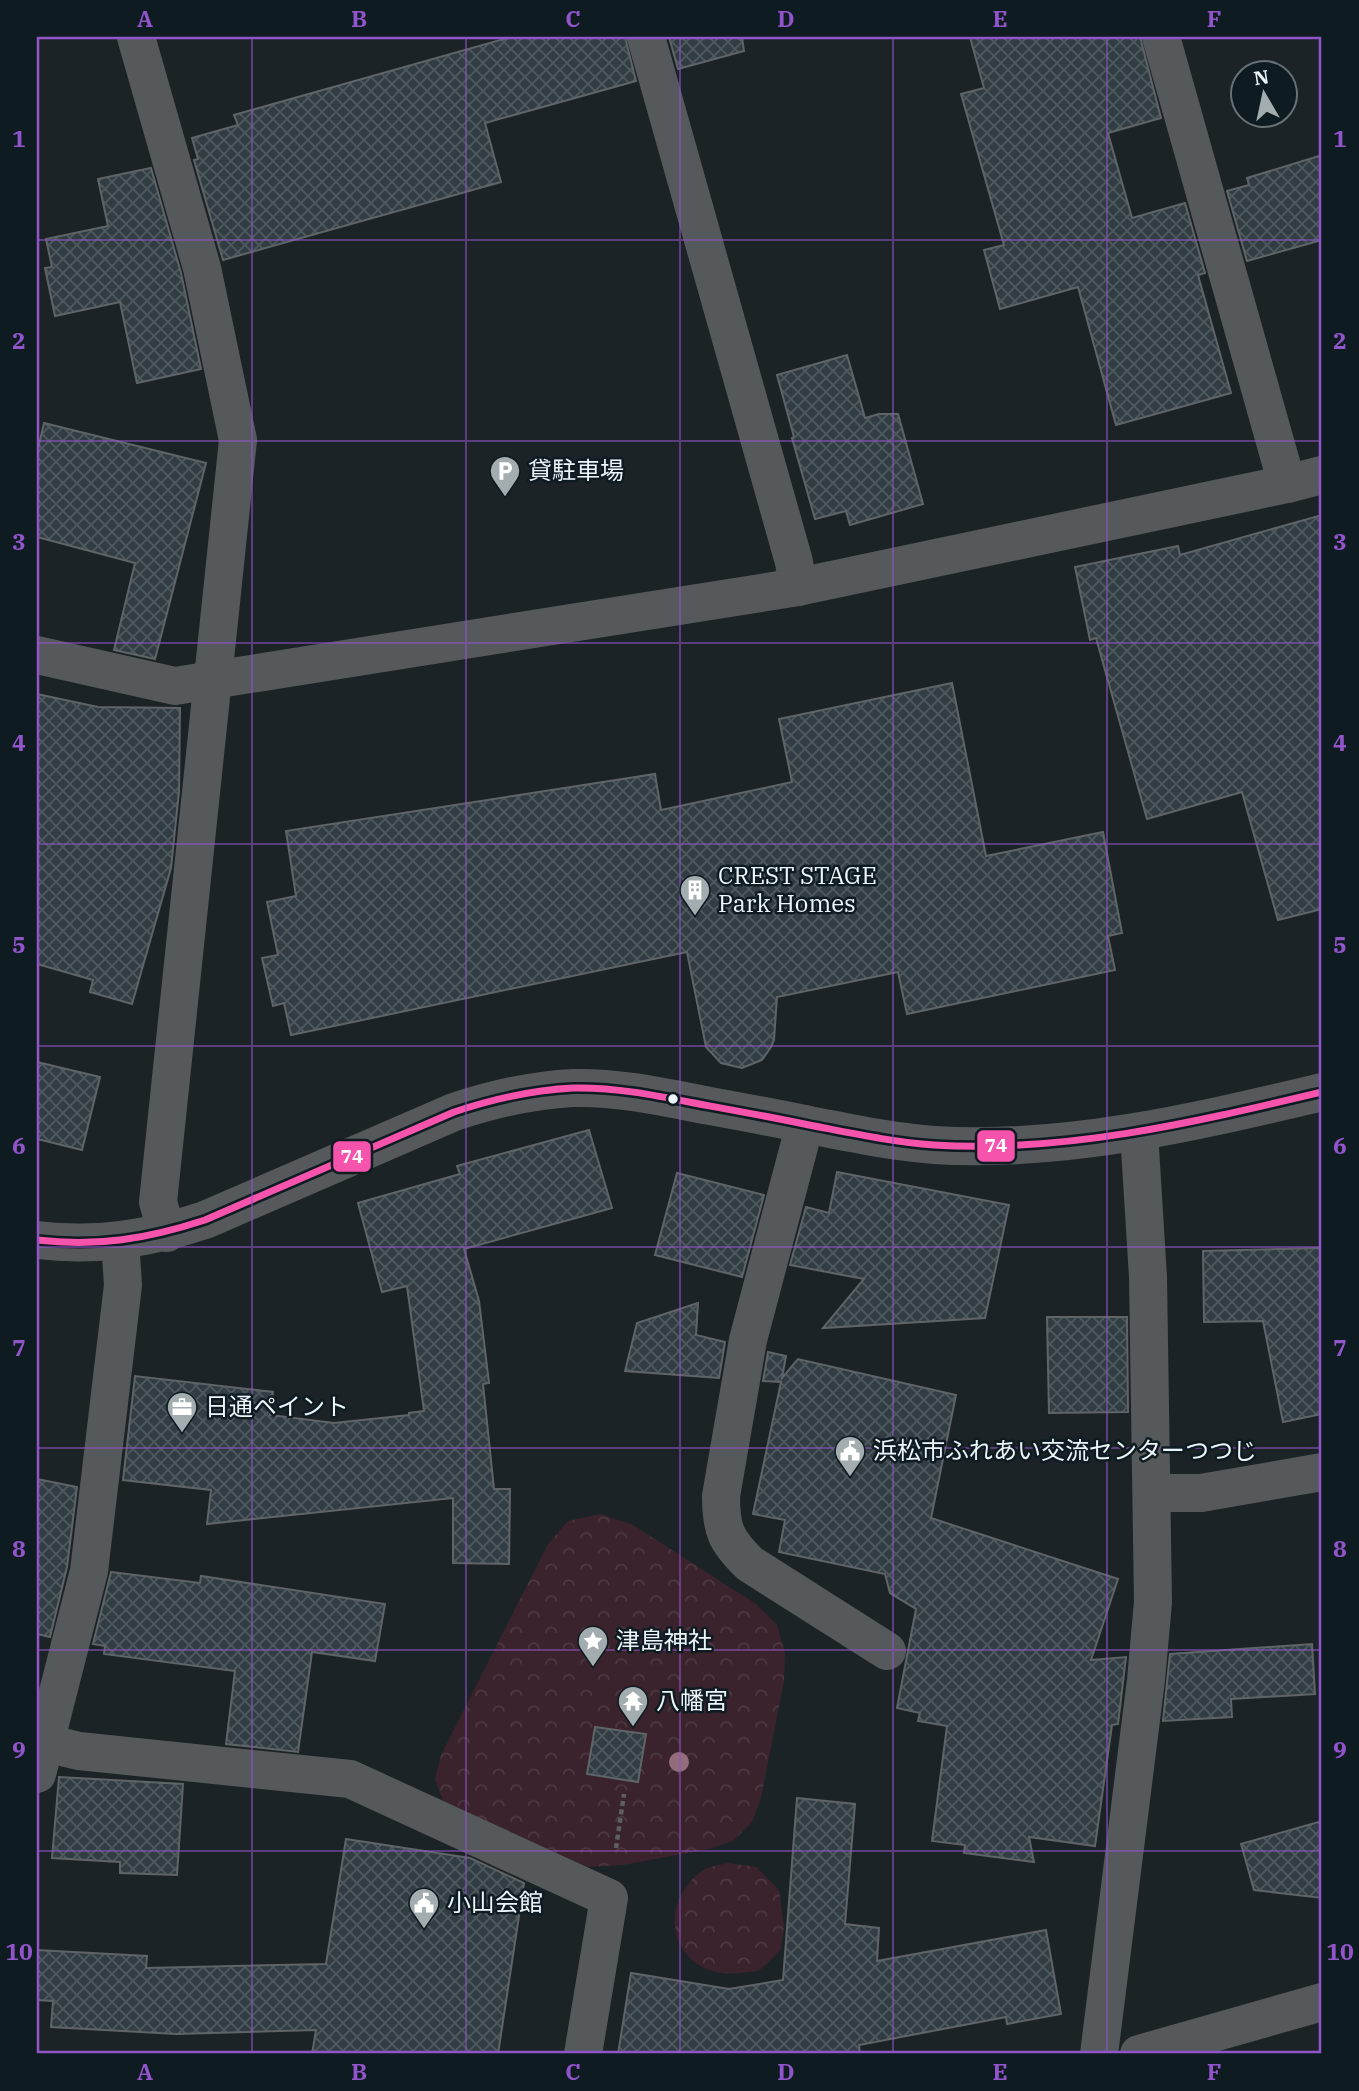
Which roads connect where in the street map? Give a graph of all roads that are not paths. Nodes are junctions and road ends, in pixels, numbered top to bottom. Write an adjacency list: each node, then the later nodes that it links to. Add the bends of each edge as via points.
1 (136, 37): 7 (street, via 202,268 238,440)
2 (646, 37): 5 (street)
3 (1161, 37): 4 (street)
4 (1305, 480): 5 (street)
5 (799, 587): 7 (street)
6 (37, 655): 7 (street, via 175,686)
7 (211, 680): 11 (street, via 158,1202)
8 (1322, 1092): 10 (street)
9 (805, 1124): 10 (street, via 878,1139 987,1147); 11 (street, via 614,1090 533,1092 454,1112); 16 (street, via 748,1340 721,1496 721,1523 731,1546 750,1564)
10 (1139, 1132): 15 (street)
11 (167, 1233): 13 (street)
12 (37, 1240): 13 (street)
13 (120, 1241): 17 (street, via 123,1285 89,1571)
14 (1322, 1472): 15 (street, via 1200,1493)
15 (1153, 1493): 20 (street, via 1148,1667)
16 (887, 1651)
17 (41, 1758): 19 (street, via 79,1751 350,1779 609,1898)
18 (1322, 2002): 21 (street)
19 (583, 2054)
20 (1100, 2054)
21 (1139, 2054)

